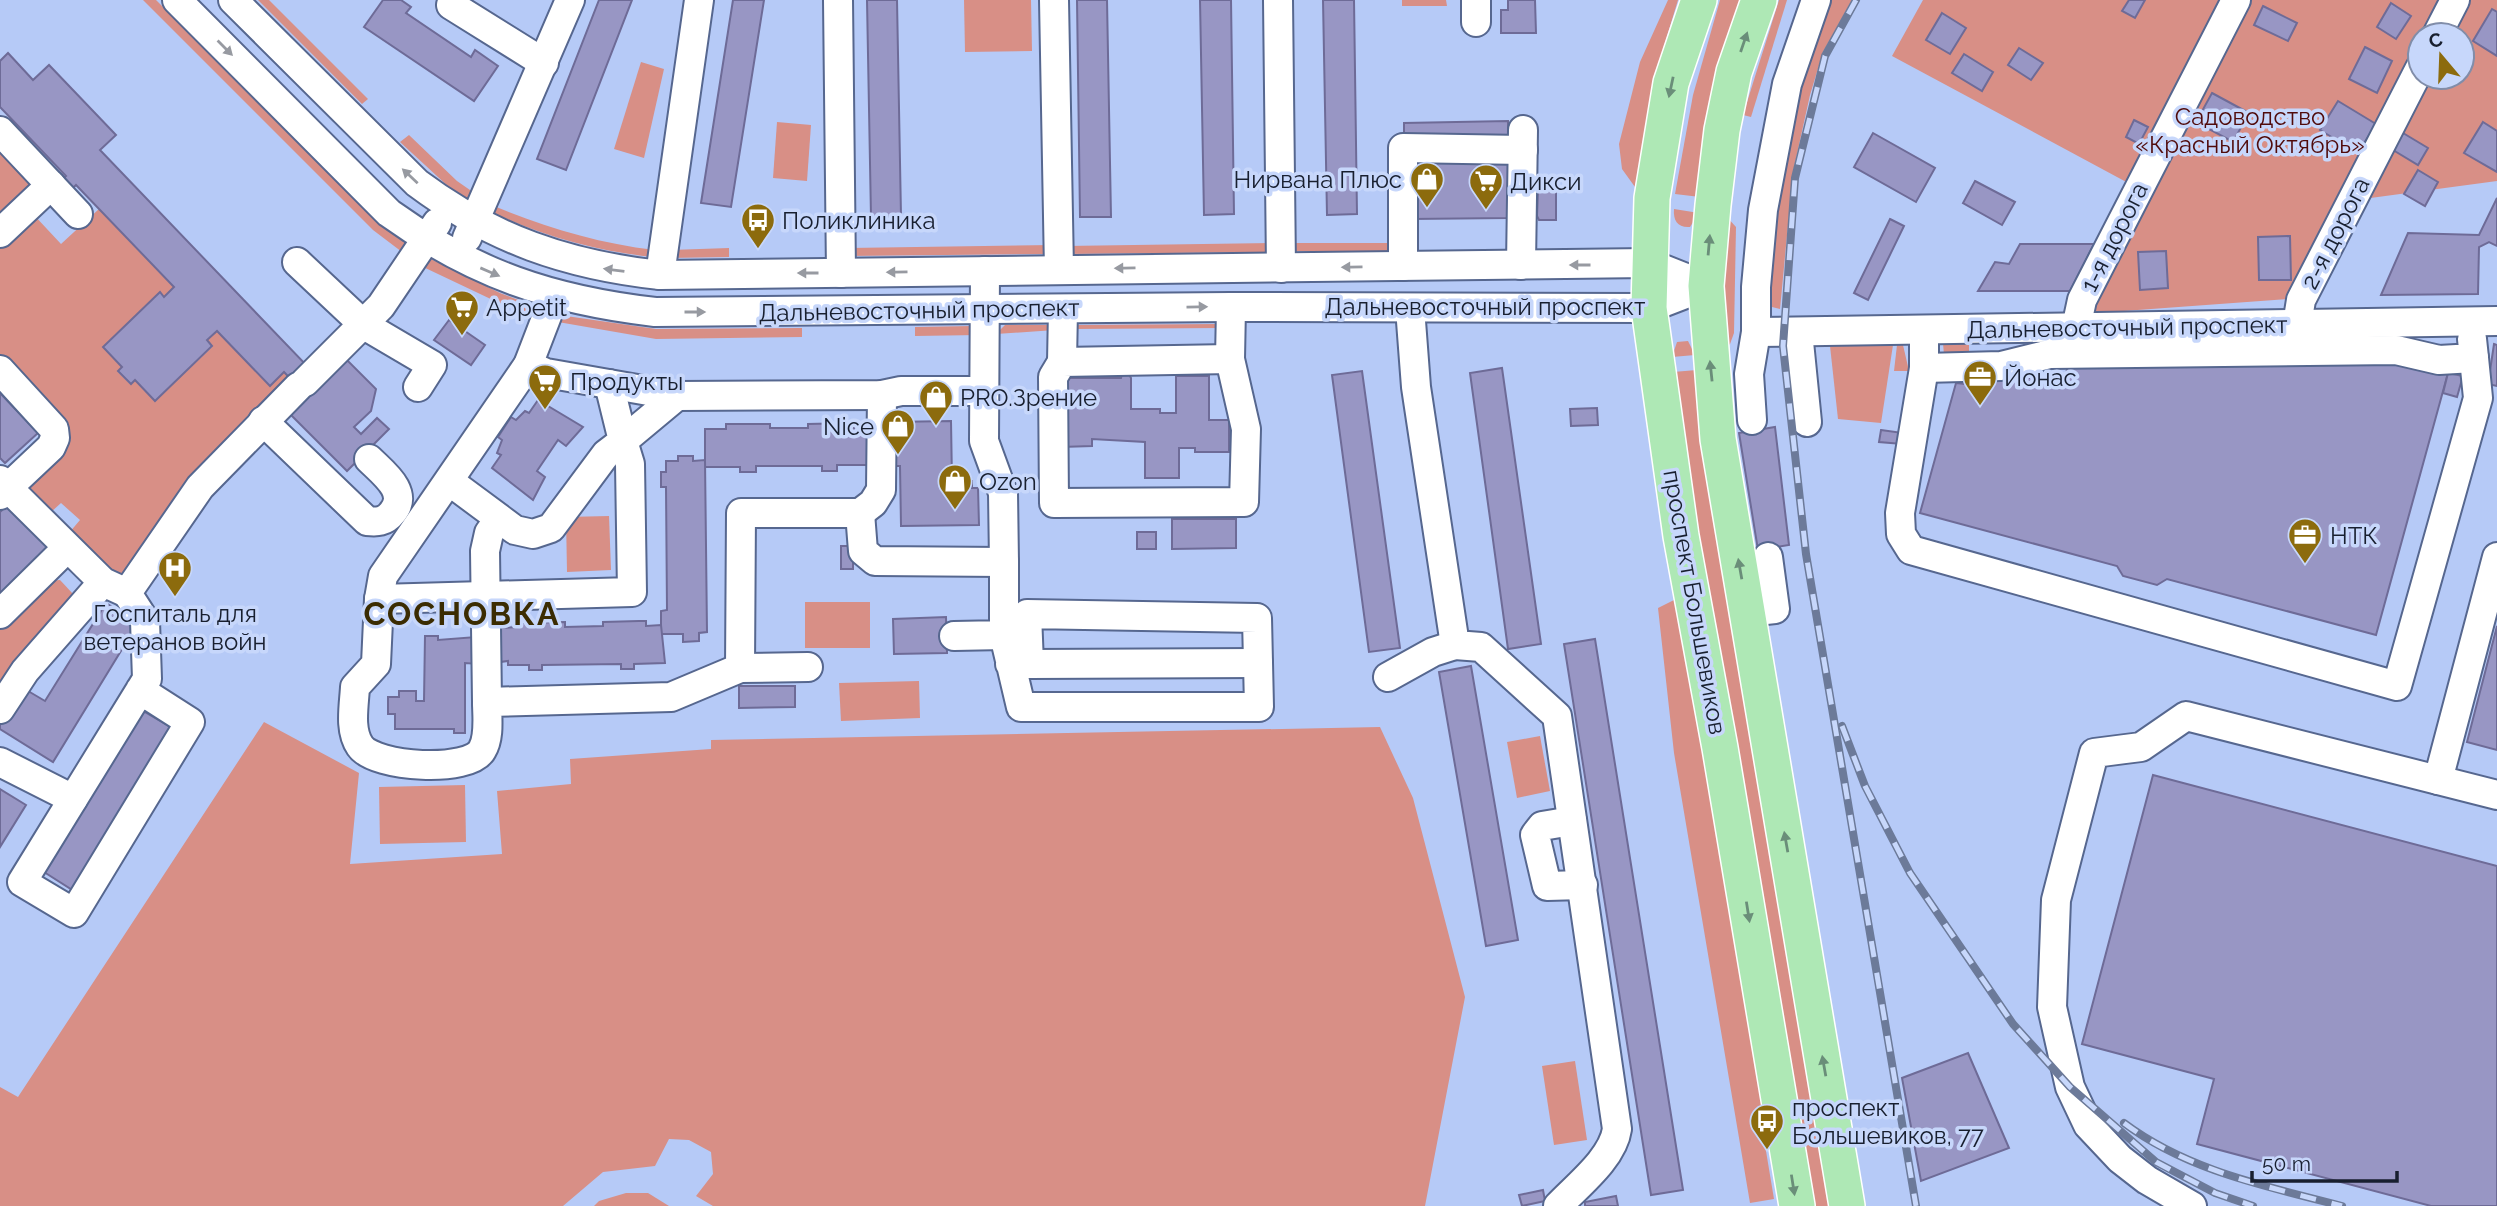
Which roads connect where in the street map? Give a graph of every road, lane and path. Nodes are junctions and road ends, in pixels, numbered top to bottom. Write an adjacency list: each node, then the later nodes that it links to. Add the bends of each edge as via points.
1 (233, 0): 19 (street, Дальневосточный проспект, one-way to 1, via 416,183)
2 (570, 0): 15 (street)
3 (699, 0): 33 (street)
4 (838, 0): 32 (street)
5 (1054, 0): 30 (street)
6 (1278, 0): 29 (street)
7 (1759, 0): 34 (main road, проспект Большевиков, one-way to 7, via 1722,130 1734,72)
8 (1816, 0): 46 (street, via 1774,139 1760,237)
9 (2236, 0): 44 (street, 1-я дорога, via 2082,300)
10 (2455, 0): 14 (street)
11 (181, 2): 23 (street, Дальневосточный проспект, one-way to 23, via 389,213)
12 (451, 5): 15 (street)
13 (1694, 7): 26 (main road, проспект Большевиков, one-way to 26, via 1671,83 1652,198)
14 (2444, 21)
15 (544, 63): 21 (street)
16 (2408, 91): 43 (street, 2-я дорога, via 2301,300)
17 (0, 131): 18 (street)
18 (51, 185): 20 (street); 22 (street)
19 (447, 206): 21 (street, Дальневосточный проспект); 23 (street)
20 (78, 214)
21 (475, 222): 24 (street); 33 (street, Дальневосточный проспект, one-way to 21, via 566,259)
22 (0, 233)
23 (427, 240): 24 (street, Дальневосточный проспект); 42 (street)
24 (456, 257): 35 (street, Дальневосточный проспект, one-way to 35)
25 (297, 262): 42 (street)
26 (1648, 263): 27 (street, Дальневосточный проспект, one-way to 27); 34 (street, Дальневосточный проспект); 38 (main road, проспект Большевиков)
27 (1521, 265): 28 (street, Дальневосточный проспект); 28 (street, via 1523,140 1403,148)
28 (1403, 266): 29 (street, Дальневосточный проспект, one-way to 29)
29 (1280, 268): 30 (street, Дальневосточный проспект, one-way to 30)
30 (1059, 270): 31 (street, Дальневосточный проспект)
31 (985, 271): 32 (street, Дальневосточный проспект, one-way to 32); 39 (street)
32 (841, 273): 33 (street, Дальневосточный проспект, one-way to 33)
33 (660, 275)
34 (1706, 286): 38 (street, Дальневосточный проспект); 75 (main road, проспект Большевиков, one-way to 34, via 1718,439)
35 (555, 295): 39 (street, Дальневосточный проспект, one-way to 39, via 655,312); 51 (street)
36 (1231, 307): 37 (street, Дальневосточный проспект); 40 (street, Дальневосточный проспект, one-way to 36); 49 (street)
37 (1410, 308): 38 (street, Дальневосточный проспект); 79 (street, via 1416,387)
38 (1648, 308): 95 (main road, проспект Большевиков, one-way to 95, via 1681,536)
39 (985, 309): 40 (street, Дальневосточный проспект); 56 (street)
40 (1063, 309): 50 (street)
41 (2484, 322): 43 (street, Дальневосточный проспект); 48 (street)
42 (364, 325): 55 (street, via 432,365); 60 (street)
43 (2297, 325): 44 (street, Дальневосточный проспект)
44 (2076, 328): 45 (street, Дальневосточный проспект)
45 (1924, 330): 47 (street, Дальневосточный проспект); 52 (street)
46 (1756, 332): 47 (street, Дальневосточный проспект); 59 (street, via 1749,374)
47 (1798, 332): 61 (street)
48 (2474, 358): 52 (street, via 2440,360 2396,350 2050,354 2001,366); 52 (street, via 2478,398 2397,687 1911,550 1901,534 1900,513)
49 (1230, 359): 50 (street); 50 (street, via 1245,429 1244,502 1054,503 1053,377)
50 (1062, 362)
51 (528, 365): 54 (street, via 546,373); 64 (street)
52 (1924, 368)
53 (0, 370): 65 (street, via 54,429 55,438)
54 (609, 384): 57 (street); 62 (street)
55 (418, 387)
56 (984, 391): 58 (street, via 901,391); 71 (street, via 984,440 1003,493)
57 (677, 396): 58 (street); 62 (street)
58 (882, 396): 66 (street, via 881,490)
59 (1752, 420)
60 (263, 421): 63 (street, via 367,521 379,522 398,504 398,493); 72 (street)
61 (1807, 422)
62 (624, 441): 67 (street, via 606,454 551,528 533,534 515,530); 73 (street, via 630,464 632,592)
63 (369, 459)
64 (449, 481): 67 (street); 74 (street, via 383,576)
65 (3, 487): 68 (street)
66 (860, 513): 71 (street, via 863,551 875,561); 82 (street, via 741,513)
67 (499, 519): 73 (street, via 489,533 485,551)
68 (67, 548): 72 (street); 76 (street)
69 (2497, 556): 89 (street)
70 (1768, 557): 75 (street, via 1775,609)
71 (1004, 562): 77 (street)
72 (115, 588): 85 (street, via 145,621 147,679); 87 (street, via 25,671)
73 (486, 596): 74 (street); 86 (street)
74 (379, 599): 86 (street, via 376,664 355,687 354,728 360,746 373,758 394,764 467,762 481,753 486,739)
75 (1747, 612): 96 (main road, проспект Большевиков, one-way to 75)
76 (0, 614)
77 (1004, 635): 78 (street); 81 (street)
78 (954, 636)
79 (1455, 645): 84 (street); 92 (street, via 1481,647 1557,716)
80 (1258, 663): 81 (street); 81 (street, via 1259,707 1021,707); 81 (street, via 1257,618 1027,614)
81 (1019, 664)
82 (740, 667): 83 (street); 86 (street, via 671,697)
83 (808, 667)
84 (1388, 677)
85 (140, 690): 91 (street); 91 (street, via 190,722 74,913 22,882)
86 (487, 702)
87 (0, 709)
88 (0, 762): 91 (street)
89 (2438, 780): 90 (street); 97 (street, via 2186,716 2141,747 2094,753 2056,900 2052,1007 2070,1087 2088,1125 2138,1173)
90 (2497, 795)
91 (73, 799)
92 (1572, 821): 93 (street); 93 (street, via 1542,827 1535,835 1546,886)
93 (1583, 885): 94 (street, via 1617,1129 1607,1154)
94 (1559, 1206)
95 (1797, 1206)
96 (1847, 1206)
97 (2192, 1206)

